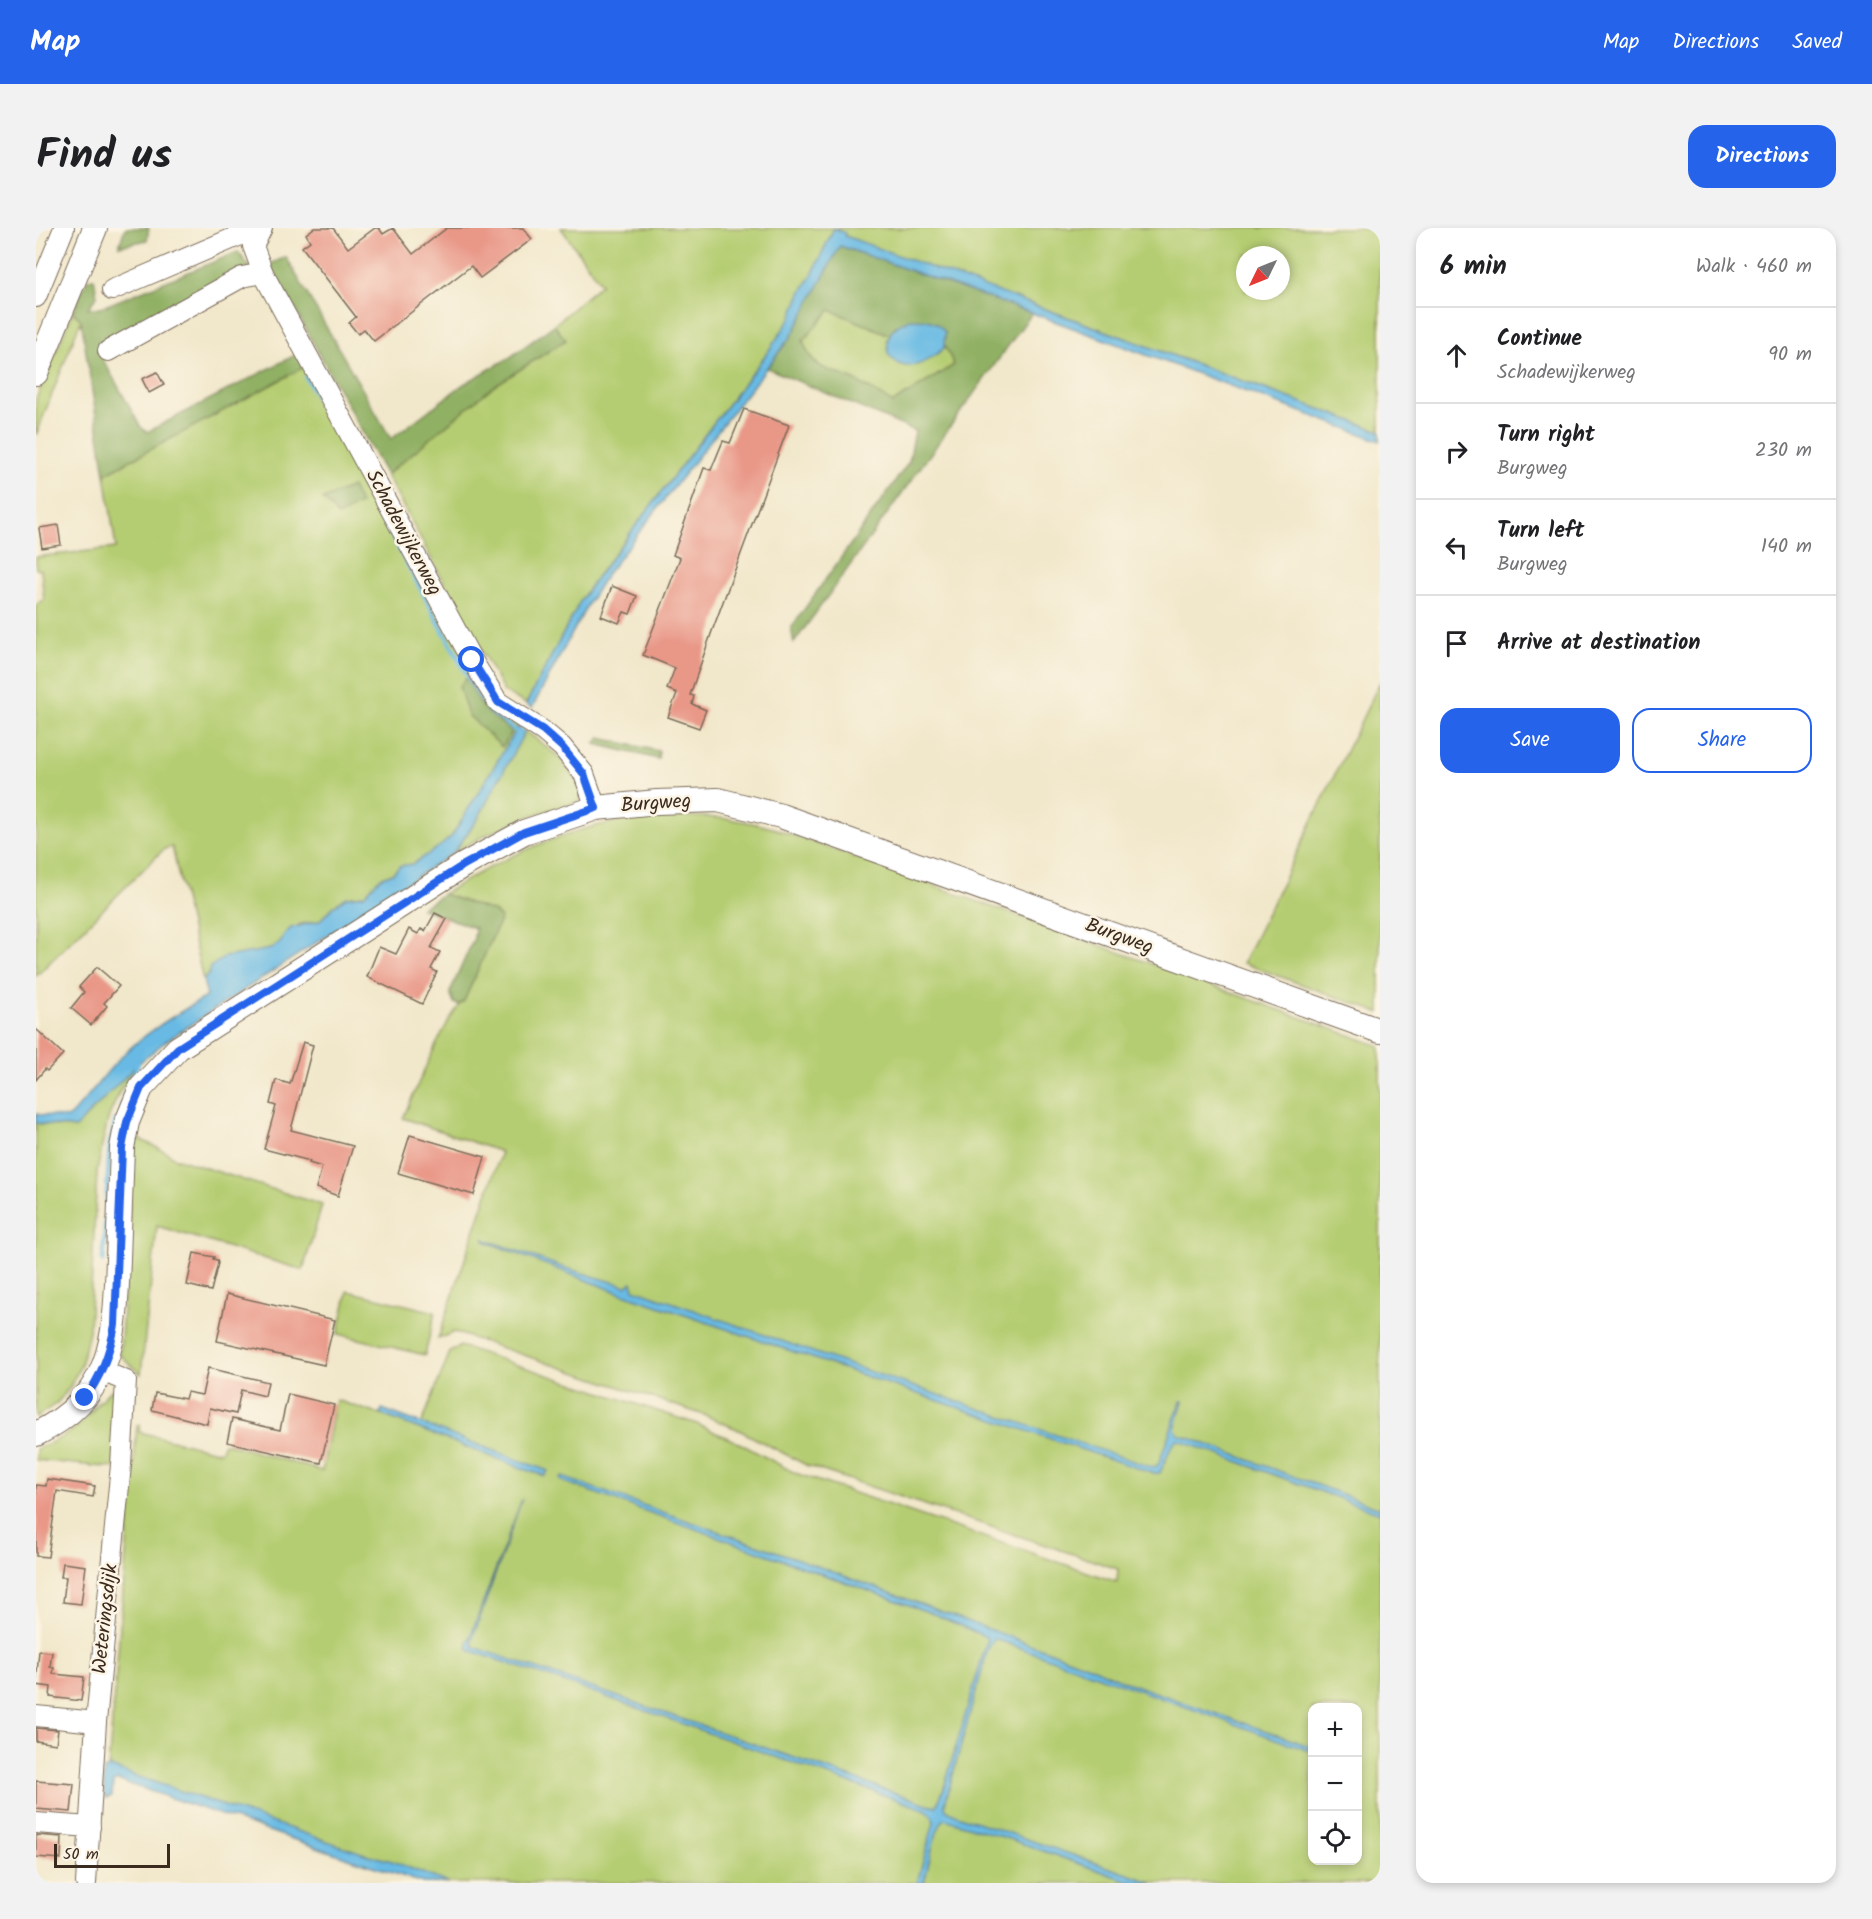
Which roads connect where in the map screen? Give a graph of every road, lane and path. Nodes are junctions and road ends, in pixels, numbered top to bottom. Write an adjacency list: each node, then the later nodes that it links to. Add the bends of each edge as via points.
1 (64, 228): 7 (street)
2 (95, 228): 9 (main road)
3 (257, 228): 6 (street)
4 (262, 228): 5 (street, Schadewijkerweg, via 253,246)
5 (263, 273): 8 (street, via 242,277); 10 (street, Schadewijkerweg, via 498,702 562,747 584,774)
6 (112, 290)
7 (36, 297)
8 (108, 351)
9 (36, 373)
10 (596, 808): 11 (main road, Burgweg, via 718,800 781,816); 12 (main road, Burgweg, via 524,832 462,866 178,1048 141,1088 127,1122 122,1148 115,1325)
11 (1380, 1031)
12 (102, 1371): 13 (main road, Burgweg, via 74,1409); 15 (street, Weteringsdijk, via 126,1382)
13 (36, 1434)
14 (36, 1716): 15 (street)
15 (96, 1722): 17 (street, Weteringsdijk)
16 (36, 1823): 17 (street)
17 (90, 1827): 18 (street, Weteringsdijk)
18 (86, 1883)

